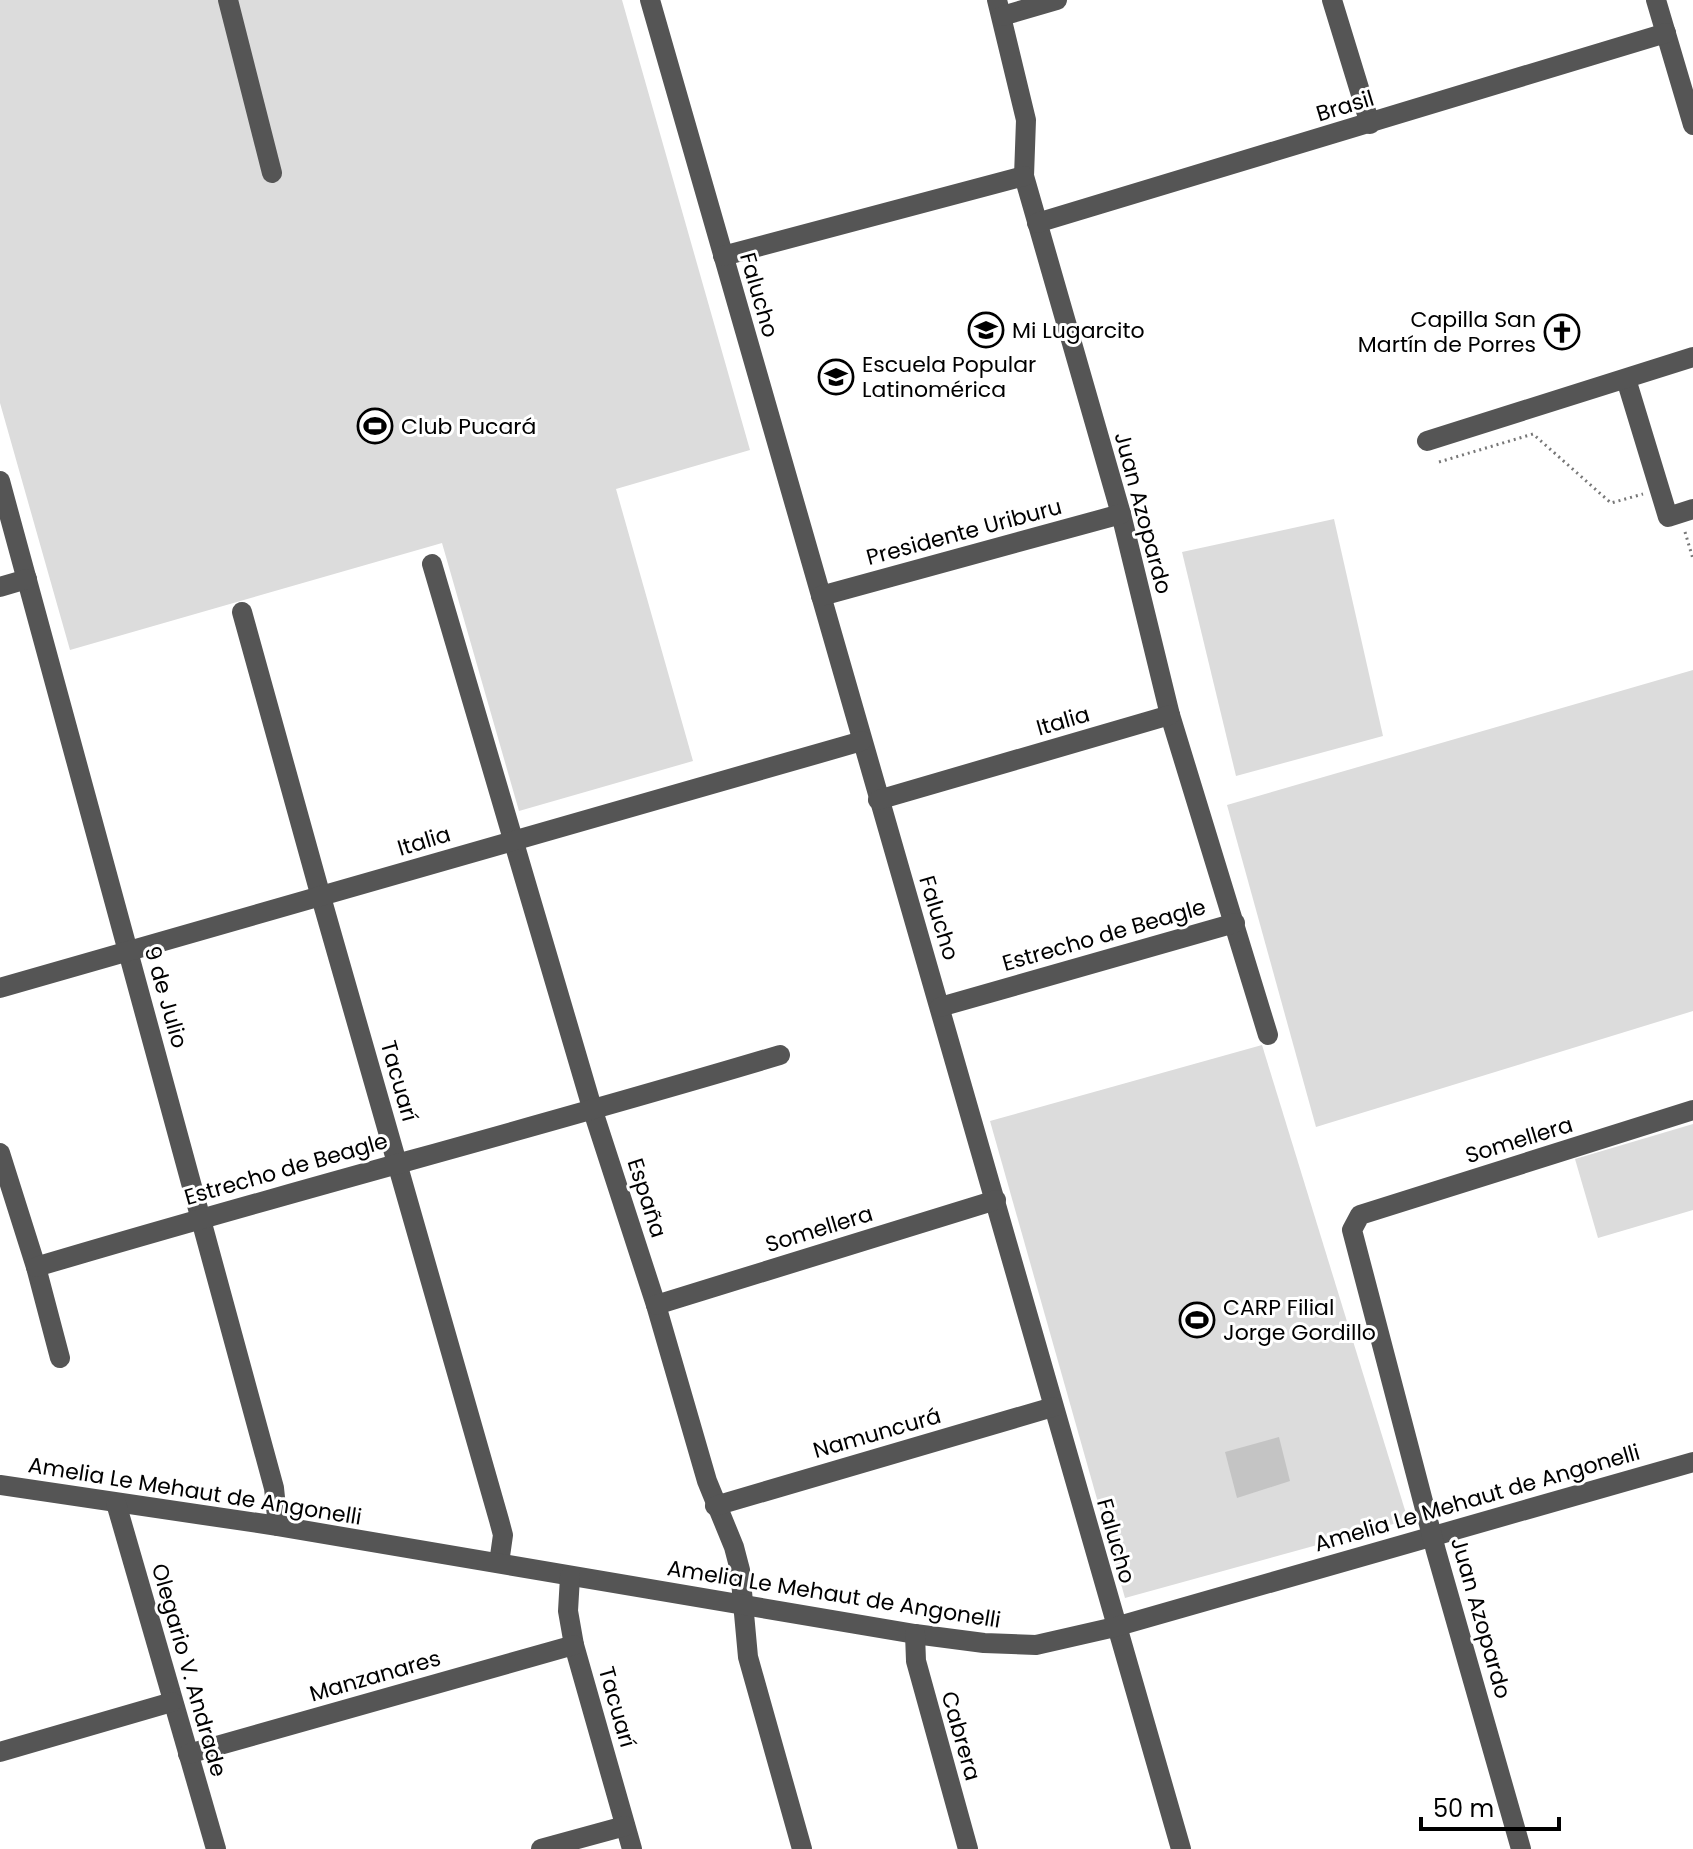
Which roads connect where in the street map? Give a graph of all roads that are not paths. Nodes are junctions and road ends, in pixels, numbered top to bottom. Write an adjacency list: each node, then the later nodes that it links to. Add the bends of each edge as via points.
1 (228, 0): 10 (street)
2 (650, 0): 13 (street, Falucho)
3 (1057, 0): 6 (street)
4 (1332, 0): 8 (street)
5 (1656, 0): 7 (street)
6 (1000, 8): 11 (street, Juan Azopardo, via 1026,120)
7 (1666, 33): 8 (street, Brasil); 9 (street)
8 (1370, 124): 12 (street, Brasil)
9 (1693, 125)
10 (272, 173)
11 (1024, 176): 12 (street, Juan Azopardo); 13 (street)
12 (1037, 223): 19 (street, Juan Azopardo)
13 (723, 256): 23 (street, Falucho)
14 (1693, 357): 15 (street)
15 (1626, 379): 16 (street); 18 (street, via 1668,517)
16 (1427, 441)
17 (0, 481): 21 (street, 9 de Julio)
18 (1693, 509)
19 (1121, 514): 23 (street, Presidente Uriburu); 25 (street, Juan Azopardo)
20 (432, 564): 28 (street, España)
21 (27, 579): 22 (street); 31 (street, 9 de Julio)
22 (0, 587)
23 (821, 596): 26 (street, Falucho)
24 (242, 612): 29 (street, Tacuarí)
25 (1170, 715): 27 (street, Italia); 30 (street, Juan Azopardo)
26 (862, 741): 27 (street, Falucho); 28 (street, Italia)
27 (878, 800): 33 (street, Falucho)
28 (513, 840): 29 (street, Italia); 37 (street, España)
29 (321, 897): 31 (street, Italia); 39 (street, Tacuarí)
30 (1235, 923): 33 (street, Estrecho de Beagle); 34 (street, Juan Azopardo)
31 (128, 952): 32 (street, Italia); 42 (street, 9 de Julio)
32 (0, 988)
33 (940, 1007): 40 (street, Falucho)
34 (1268, 1035)
35 (780, 1055): 37 (street, Estrecho de Beagle)
36 (1693, 1110): 41 (street, Somellera)
37 (593, 1111): 39 (street, Estrecho de Beagle); 44 (street, España)
38 (0, 1153): 43 (street)
39 (398, 1162): 42 (street, Estrecho de Beagle); 53 (street, Tacuarí, via 503,1535)
40 (996, 1200): 44 (street, Somellera); 46 (street, Falucho)
41 (1360, 1215): 52 (street, Juan Azopardo, via 1352,1230)
42 (199, 1218): 43 (street, Estrecho de Beagle); 51 (street, 9 de Julio, via 274,1488)
43 (36, 1267): 45 (street)
44 (656, 1305): 50 (street, España)
45 (60, 1358)
46 (1053, 1407): 50 (street, Namuncurá); 56 (street, Falucho)
47 (1693, 1462): 52 (street, Amelia Le Mehaut de Angonelli)
48 (0, 1485): 49 (street, Amelia Le Mehaut de Angonelli)
49 (116, 1503): 51 (street, Amelia Le Mehaut de Angonelli); 59 (street, Olegario V. Andrade)
50 (715, 1506): 55 (street, España, via 734,1547)
51 (278, 1526): 53 (street, Amelia Le Mehaut de Angonelli)
52 (1432, 1536): 56 (street, Amelia Le Mehaut de Angonelli); 69 (street, Juan Azopardo)
53 (499, 1563): 54 (street, Amelia Le Mehaut de Angonelli)
54 (570, 1577): 55 (street, Amelia Le Mehaut de Angonelli); 58 (street, Tacuarí)
55 (741, 1605): 57 (street, Amelia Le Mehaut de Angonelli); 66 (street, España, via 748,1657)
56 (1115, 1627): 57 (street, Amelia Le Mehaut de Angonelli, via 1036,1645); 68 (street, Falucho)
57 (915, 1634): 67 (street, Cabrera, via 916,1661)
58 (574, 1645): 61 (street, Manzanares); 62 (street, Tacuarí)
59 (172, 1702): 60 (street); 61 (street, Olegario V. Andrade)
60 (0, 1752)
61 (188, 1754): 63 (street, Olegario V. Andrade)
62 (625, 1826): 64 (street); 65 (street, Tacuarí)
63 (216, 1849)
64 (541, 1849)
65 (632, 1849)
66 (802, 1849)
67 (968, 1849)
68 (1181, 1849)
69 (1521, 1849)

